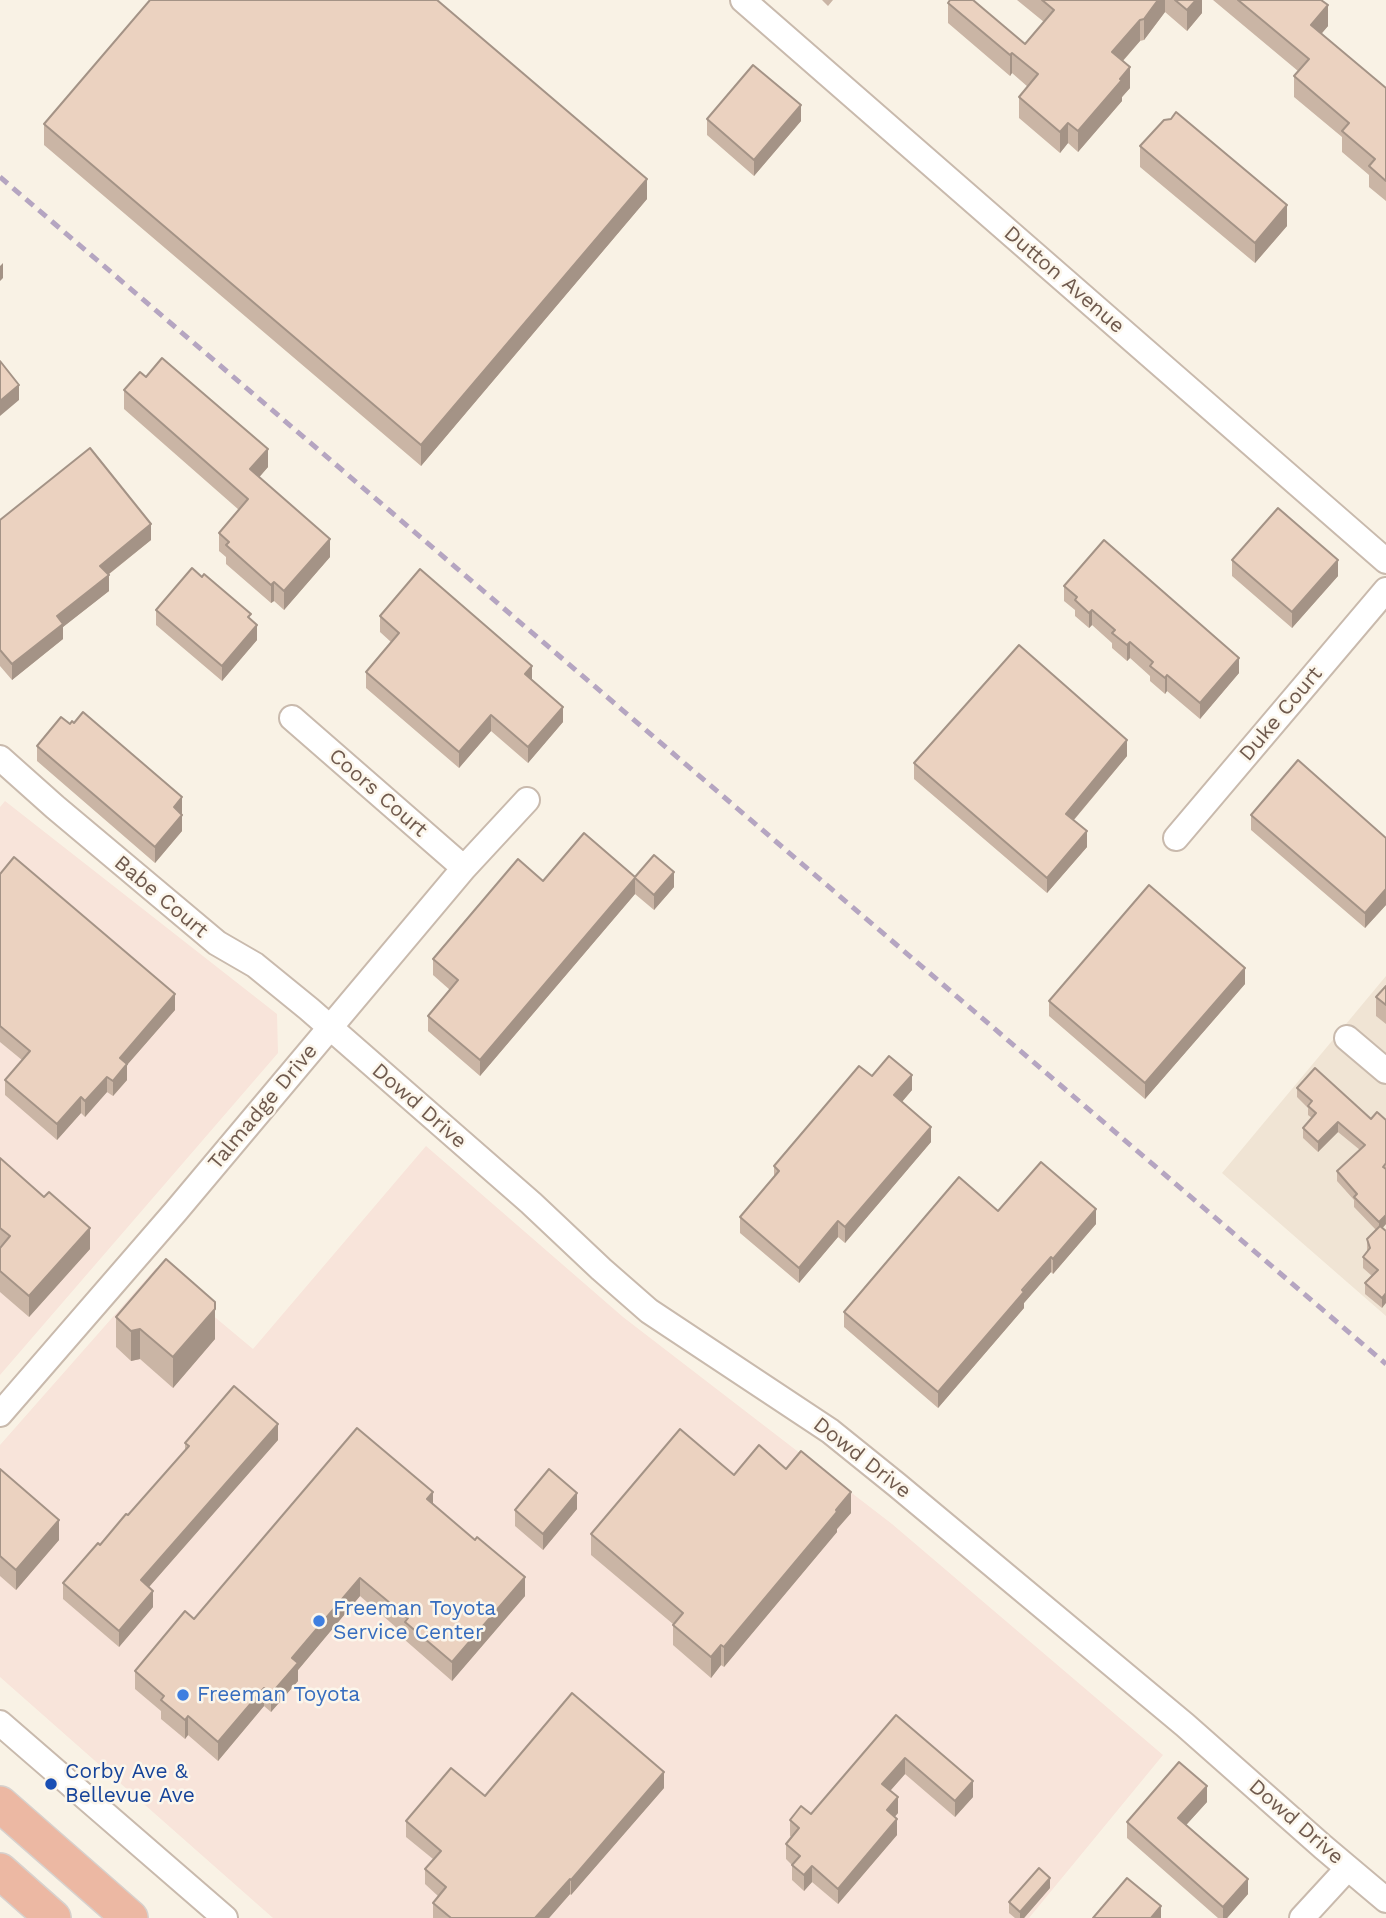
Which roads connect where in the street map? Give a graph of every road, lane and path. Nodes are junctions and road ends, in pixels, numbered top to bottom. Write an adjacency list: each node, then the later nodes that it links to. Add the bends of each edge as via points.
1 (743, 0): 2 (street, Dutton Avenue)
2 (1386, 561)
3 (1386, 590): 7 (street, Duke Court)
4 (292, 718): 8 (street, Coors Court)
5 (0, 758): 9 (street, Babe Court, via 156,894 217,943 255,965)
6 (527, 800): 8 (street, Talmadge Drive)
7 (1176, 838)
8 (464, 868): 9 (street, Talmadge Drive)
9 (330, 1027): 12 (street, Talmadge Drive); 15 (street, Dowd Drive, via 649,1311 859,1454 1185,1725)
10 (1347, 1038): 11 (street)
11 (1386, 1070)
12 (0, 1413)
13 (0, 1723): 20 (street)
14 (0, 1804): 19 (highway)
15 (1348, 1868): 17 (street, Dowd Drive); 21 (street)
16 (0, 1871): 18 (highway)
17 (1386, 1900)
18 (53, 1918)
19 (130, 1918)
20 (225, 1918)
21 (1302, 1918)

